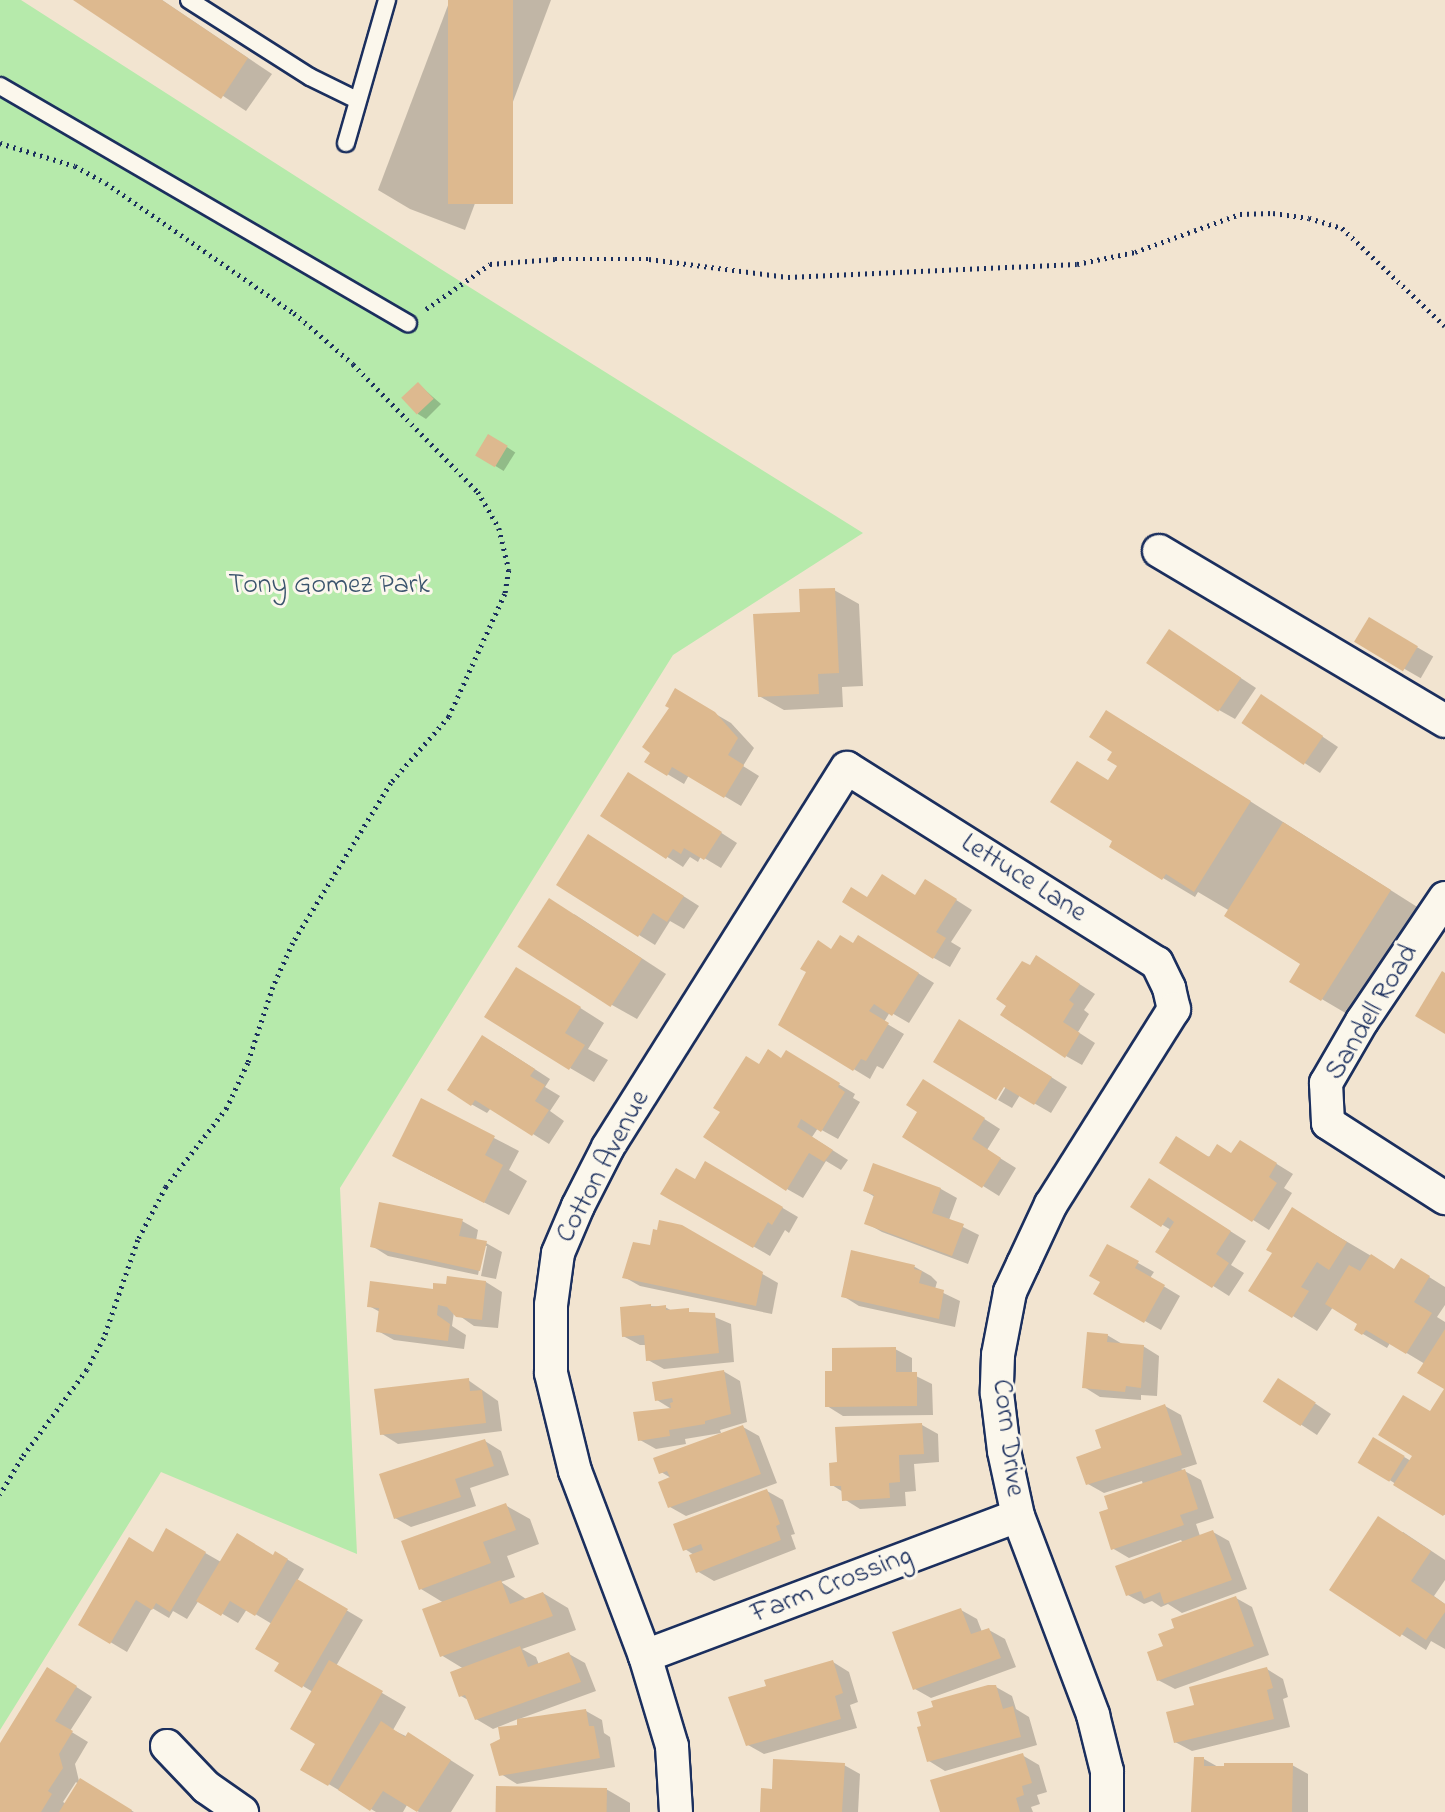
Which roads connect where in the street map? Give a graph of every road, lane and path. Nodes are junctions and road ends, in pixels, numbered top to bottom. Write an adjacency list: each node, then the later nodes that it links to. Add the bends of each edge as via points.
1 (189, 0): 4 (lane, via 310,77)
2 (387, 0): 4 (lane)
3 (0, 86): 7 (lane)
4 (357, 100): 6 (lane)
5 (0, 143): 15 (path, via 75,166 106,183 294,313 353,364 478,492 499,528 509,570 505,594 449,717 391,783 293,943 227,1108 166,1187 138,1240 104,1338 65,1404 22,1458)
6 (346, 143)
7 (408, 323): 8 (path, via 490,264 649,259 788,277 1077,264 1135,252 1240,214 1272,213 1342,228)
8 (1445, 326)
9 (1159, 551): 10 (street)
10 (1445, 722)
11 (847, 768): 13 (street, Lettuce Lane, via 1157,964 1170,988); 17 (street, Cotton Avenue, via 608,1146 558,1253 551,1304 551,1373 575,1471)
12 (1445, 898): 14 (street, Sandell Road, via 1326,1083 1328,1122)
13 (1174, 1009): 16 (street, Corn Drive, via 1051,1204 1010,1293 1002,1322 997,1393)
14 (1445, 1198)
15 (0, 1495)
16 (1018, 1516): 17 (street, Farm Crossing); 21 (street, Corn Drive, via 1093,1715 1107,1771)
17 (645, 1656): 20 (street, Cotton Avenue, via 672,1746)
18 (167, 1746): 19 (street, via 206,1787)
19 (242, 1812)
20 (676, 1812)
21 (1107, 1812)

